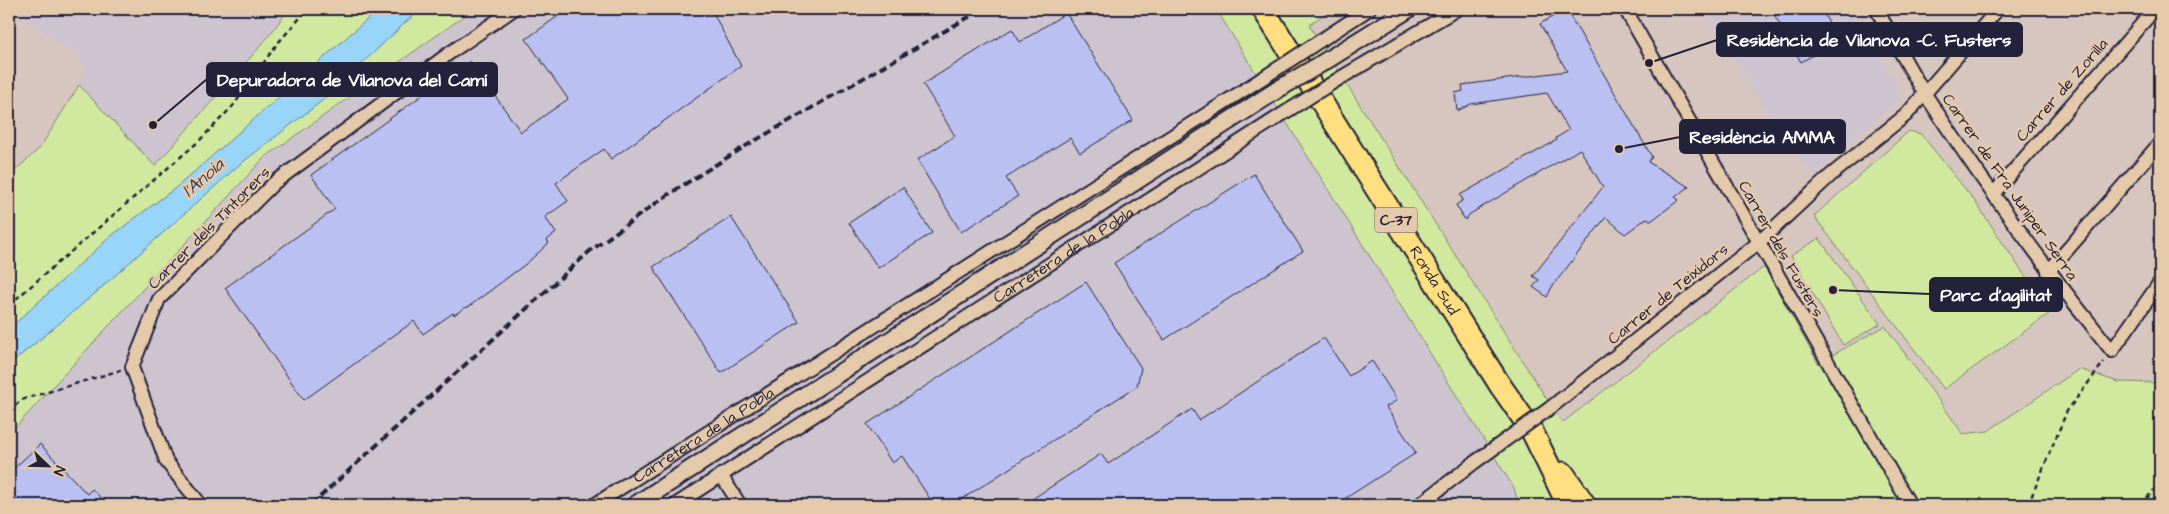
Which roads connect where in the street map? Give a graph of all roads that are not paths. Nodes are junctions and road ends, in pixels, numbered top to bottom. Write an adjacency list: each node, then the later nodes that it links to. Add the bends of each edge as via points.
1 (514, 9): 18 (street, Carrer dels Tintorers, via 274,183 159,299 132,367 166,461)
2 (1263, 9): 16 (highway, Ronda Sud / C-37)
3 (1369, 9): 19 (street, Carretera de la Pobla, bridge)
4 (1409, 9): 20 (street, Carretera de la Pobla, bridge)
5 (1457, 9): 17 (street, Carretera de la Pobla, bridge, via 1289,110)
6 (1626, 9): 13 (street, Carrer dels Fusters)
7 (1876, 9): 10 (street, Carrer de Fra Juniper Serra)
8 (1998, 9): 10 (street, Carrer de Teixidors)
9 (2155, 9): 12 (street, Carrer de Zorilla)
10 (1925, 93): 12 (street, Carrer de Fra Juniper Serra); 13 (street, Carrer de Teixidors, via 1906,115 1831,175)
11 (2160, 143): 14 (street)
12 (1994, 193): 14 (street, Carrer de Fra Juniper Serra)
13 (1758, 243): 23 (street, Carrer de Teixidors, bridge, via 1550,408); 27 (street, Carrer dels Fusters)
14 (2048, 272): 15 (street, Carrer de Fra Juniper Serra, via 2112,351)
15 (2160, 282)
16 (1532, 431): 24 (highway, C-37); 25 (highway, Ronda Sud / C-37); 26 (highway, C-37)
17 (721, 475): 21 (street, Carretera de la Pobla); 22 (street)
18 (201, 505)
19 (594, 505)
20 (635, 505)
21 (675, 505)
22 (740, 505)
23 (1419, 505)
24 (1551, 505)
25 (1568, 505)
26 (1585, 505)
27 (1910, 505)

